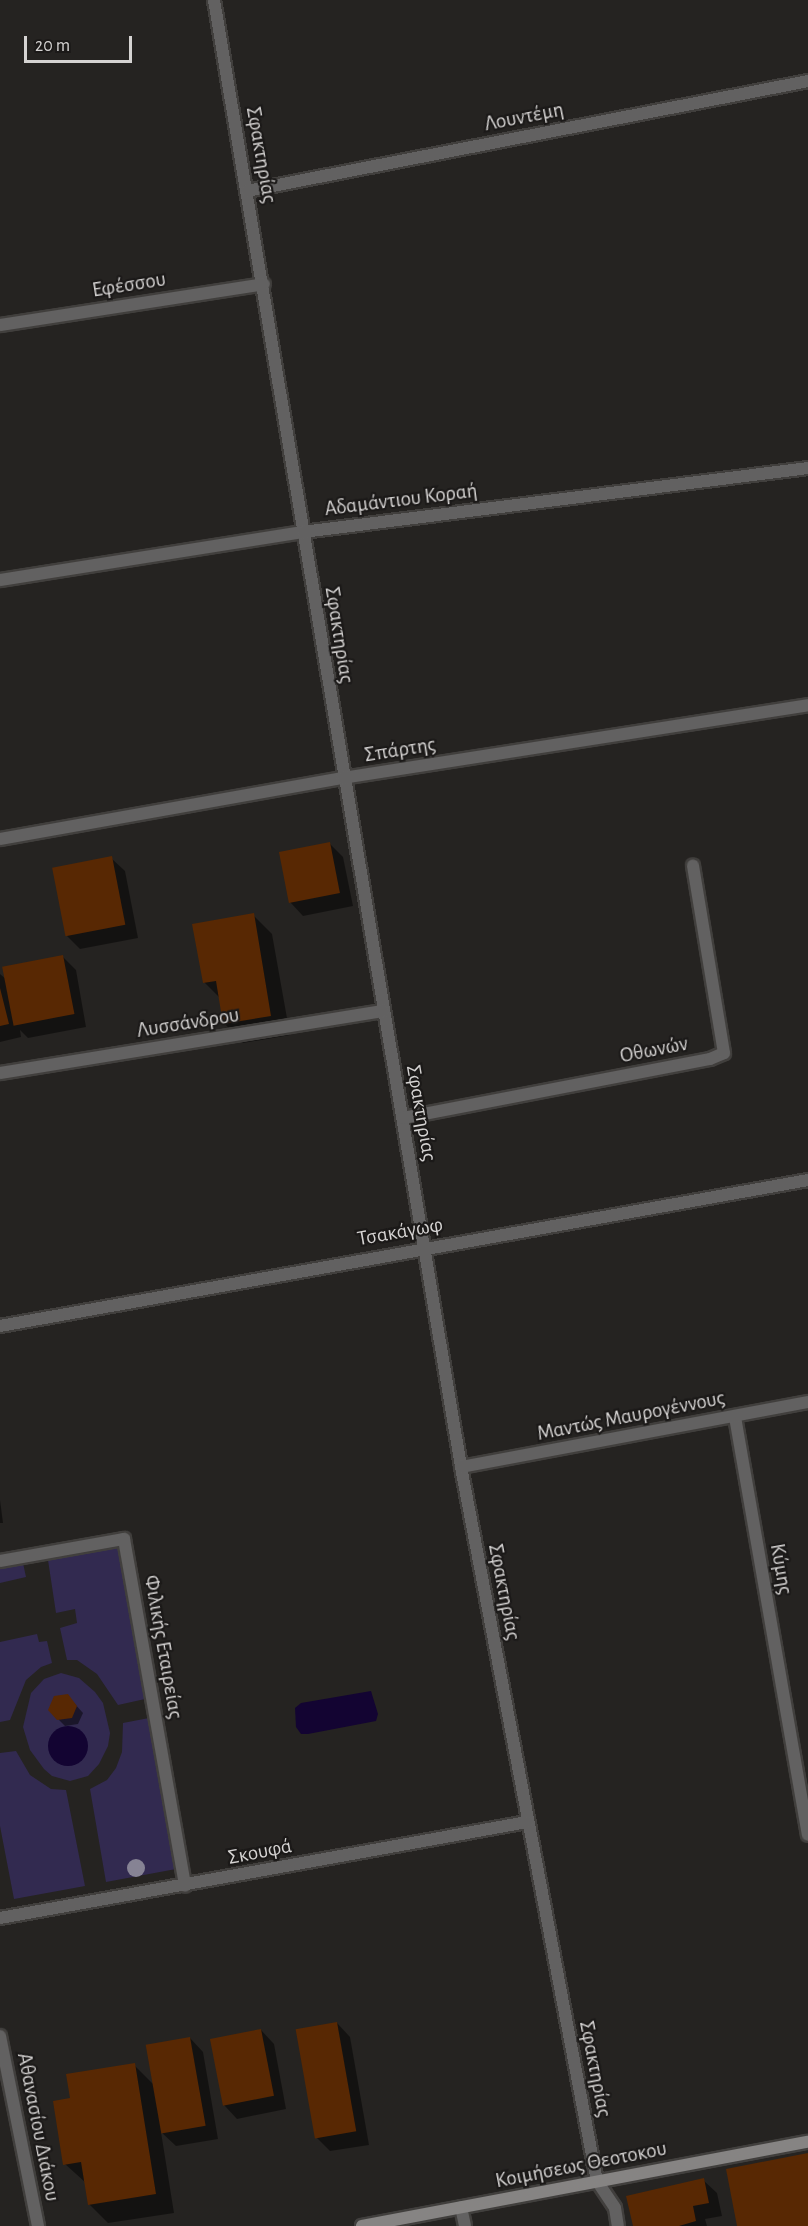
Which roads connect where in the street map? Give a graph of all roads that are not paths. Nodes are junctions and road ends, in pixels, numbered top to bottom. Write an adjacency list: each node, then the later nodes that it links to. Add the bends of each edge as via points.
1 (214, 0): 3 (street, Σφακτηρίας)
2 (808, 81): 3 (street, Λουντέμη)
3 (247, 191): 4 (street, Σφακτηρίας)
4 (264, 284): 5 (street, Εφέσσου); 7 (street, Σφακτηρίας)
5 (0, 325)
6 (808, 468): 7 (street, Αδαμάντιου Κοραή)
7 (303, 532): 8 (street, Αδαμάντιου Κοραή); 10 (street, Σφακτηρίας)
8 (0, 580)
9 (808, 705): 10 (street, Σπάρτης)
10 (343, 778): 11 (street, Σπάρτης); 13 (street, Σφακτηρίας)
11 (0, 839)
12 (693, 866): 15 (street, Οθωνών, via 724,1053 710,1059)
13 (382, 1011): 14 (street, Λυσσάνδρου); 15 (street, Σφακτηρίας)
14 (0, 1073)
15 (403, 1118): 17 (street, Σφακτηρίας)
16 (808, 1180): 17 (street, Τσακάγωφ)
17 (425, 1247): 18 (street, Τσακάγωφ); 21 (street, Σφακτηρίας)
18 (0, 1326)
19 (808, 1402): 20 (street, Μαντώς Μαυρογέννους)
20 (735, 1417): 21 (street, Μαντώς Μαυρογέννους); 24 (street, Κύμης)
21 (461, 1467): 23 (street, Σφακτηρίας)
22 (0, 1561): 25 (street, Φιλικής Εταιρείας, via 124,1539)
23 (527, 1821): 25 (street, Σκουφά); 29 (street, Σφακτηρίας)
24 (808, 1835)
25 (185, 1886): 26 (street, Σκουφά)
26 (0, 1918)
27 (0, 2036): 31 (street, Αθανασίου Διάκου)
28 (808, 2142): 29 (street, Κοιμήσεως Θεοτοκου)
29 (597, 2181): 30 (street, Κοιμήσεως Θεοτοκου); 34 (street, Σφακτηρίας, via 615,2208)
30 (461, 2207): 32 (street, Κοιμήσεως Θεοτοκου); 33 (street)
31 (38, 2226)
32 (362, 2226)
33 (465, 2226)
34 (618, 2226)

